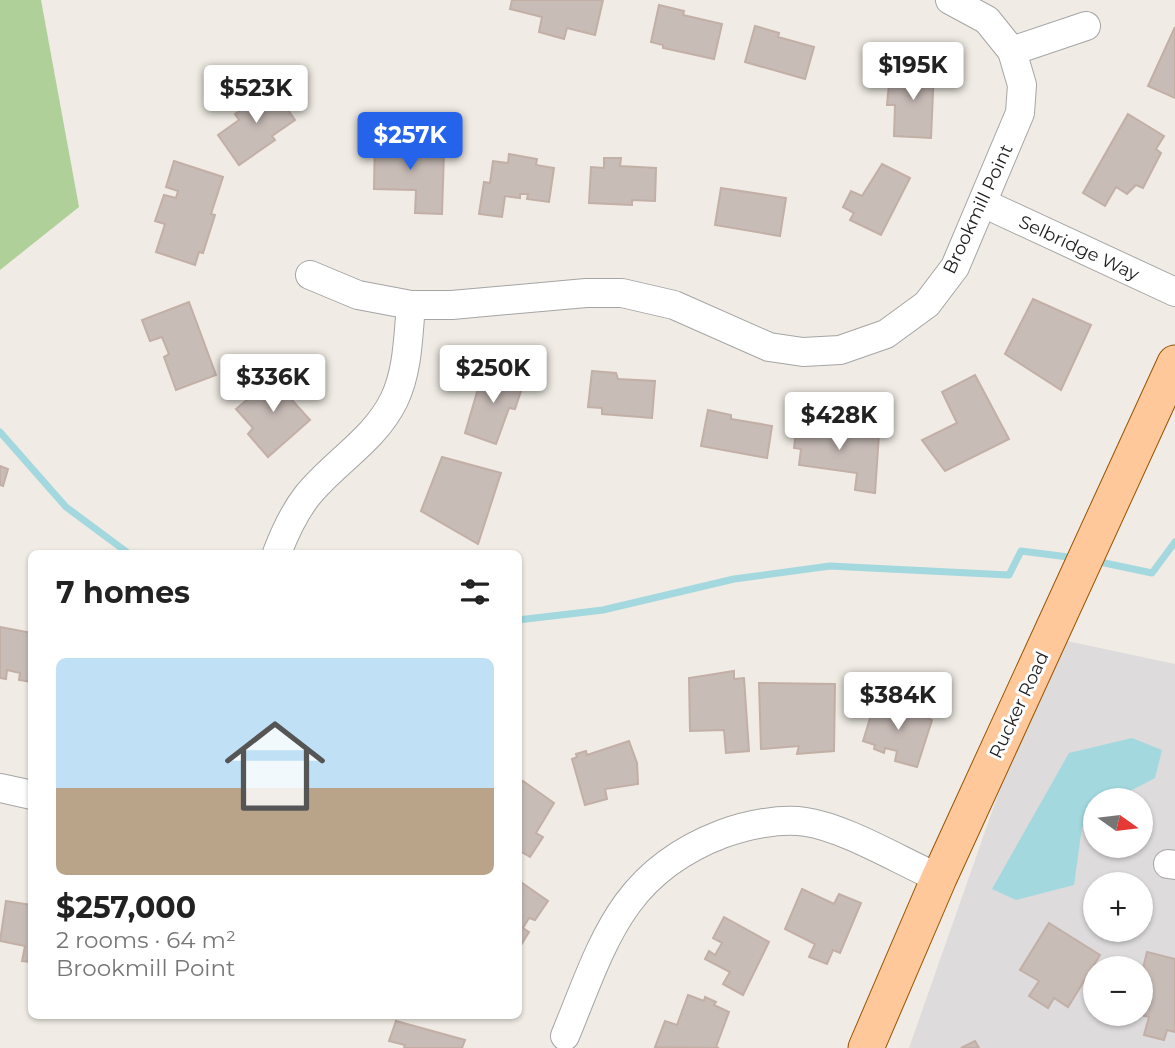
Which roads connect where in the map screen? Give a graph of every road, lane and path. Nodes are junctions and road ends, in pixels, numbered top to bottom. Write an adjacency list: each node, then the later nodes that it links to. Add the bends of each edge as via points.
1 (950, 0): 3 (street, Brookmill Point, via 988,20)
2 (1086, 26): 3 (street)
3 (1012, 51): 4 (street, Brookmill Point, via 1022,85 1020,113)
4 (983, 203): 6 (street, Selbridge Way); 7 (street, Brookmill Point, via 955,267 927,304 886,334 840,350 803,352 769,347 674,305 622,293)
5 (310, 275): 7 (street, Brookmill Point, via 358,295)
6 (1175, 292)
7 (411, 305): 9 (street, via 406,363 394,400 372,433 309,494 287,526)
8 (1175, 363): 12 (main road, Rucker Road)
9 (278, 550)
10 (0, 788): 11 (street)
11 (28, 794)
12 (939, 878): 13 (street, via 855,839 805,822 744,826 691,846 644,880 610,927); 14 (main road, Rucker Road)
13 (565, 1037)
14 (866, 1048)

